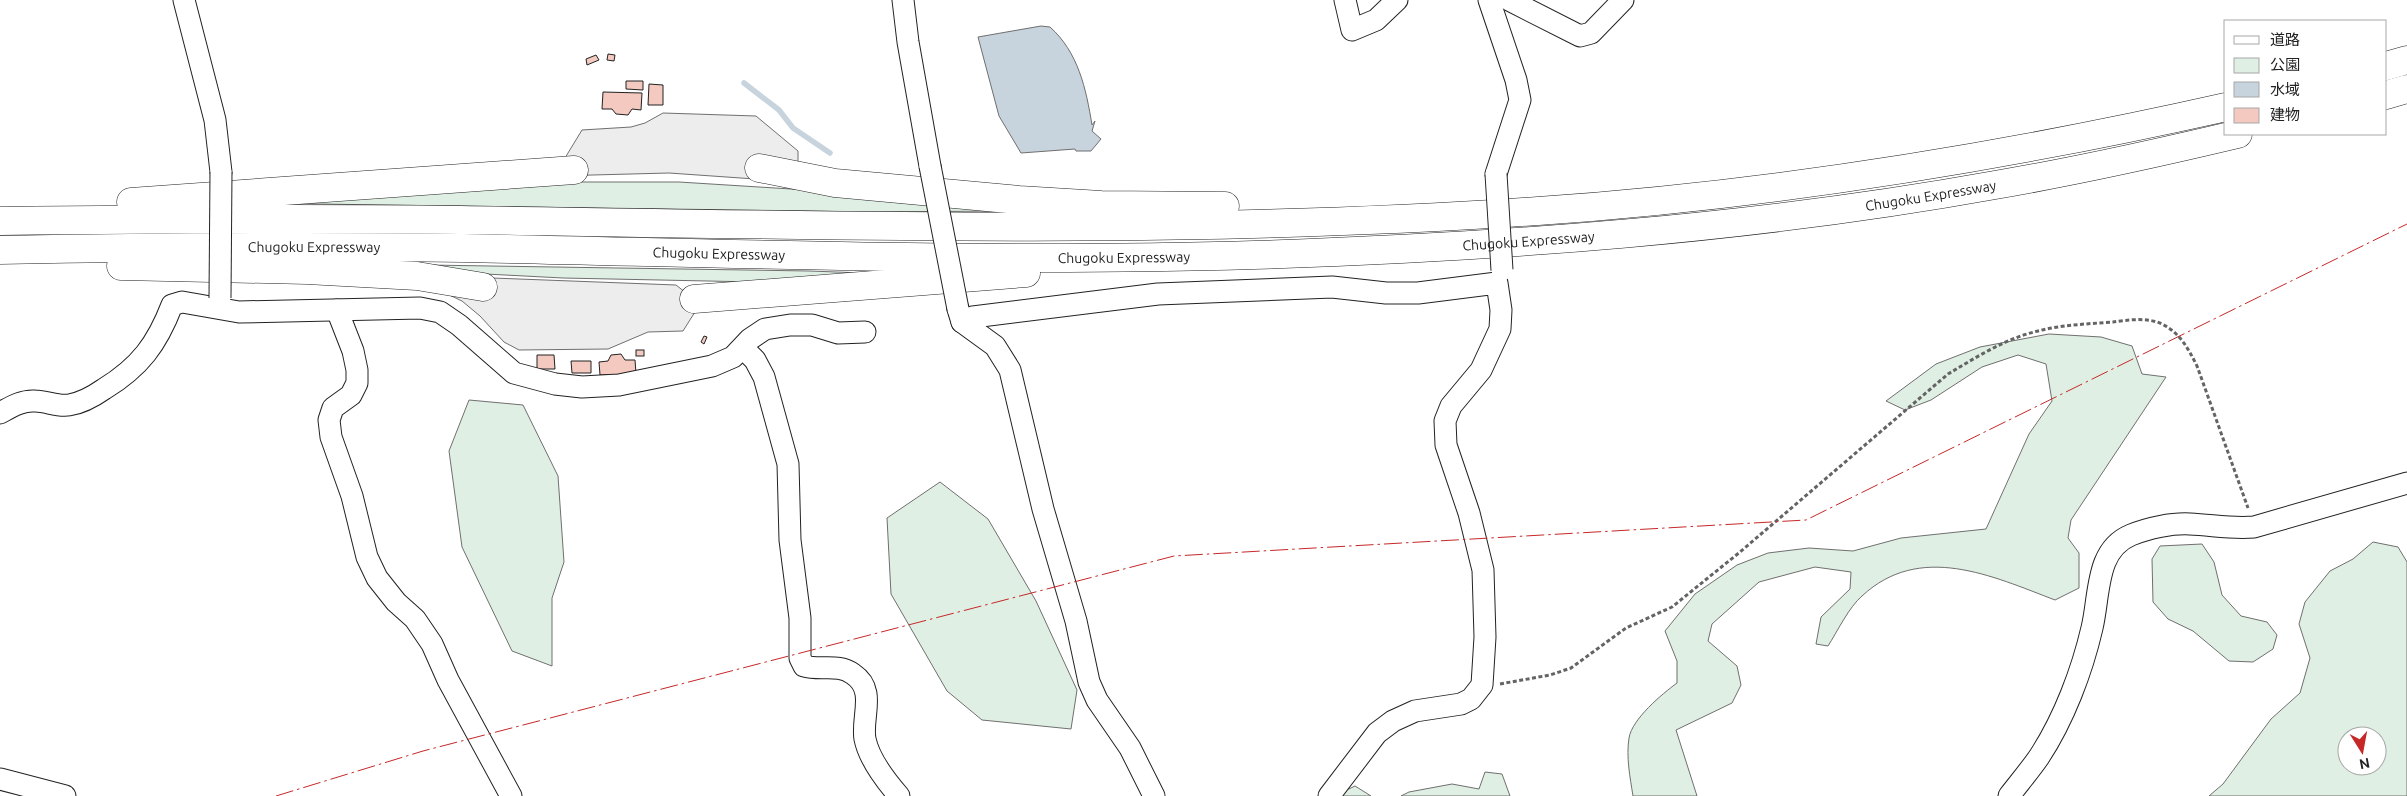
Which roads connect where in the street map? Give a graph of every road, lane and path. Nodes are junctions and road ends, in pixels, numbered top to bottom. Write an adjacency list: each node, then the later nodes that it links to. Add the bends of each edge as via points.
1 (184, 0): 25 (street, bridge, via 215,120 221,172)
2 (903, 0): 27 (street, bridge, via 930,166)
3 (1345, 0): 4 (street, via 1352,30 1376,20)
4 (1397, 0)
5 (1489, 0): 22 (street, bridge, via 1520,100 1496,174)
6 (1509, 0): 7 (street, via 1580,36 1590,33)
7 (1623, 0)
8 (2407, 60): 9 (highway)
9 (2387, 66)
10 (2407, 89): 11 (highway)
11 (2387, 95)
12 (2224, 107): 18 (highway, Chugoku Expressway, via 1999,154 1848,179 1700,197)
13 (2234, 135): 21 (highway, Chugoku Expressway, via 2128,160 1992,186 1698,226 1393,249)
14 (759, 168): 18 (highway, via 835,183 948,194 1101,205 1287,206)
15 (574, 170): 16 (highway)
16 (0, 212)
17 (0, 221): 18 (highway, Chugoku Expressway, via 409,220 1110,227)
18 (1353, 221)
19 (68, 249): 20 (highway, Chugoku Expressway); 21 (highway, Chugoku Expressway, via 299,247 967,256); 23 (highway, via 109,266 307,270 417,276)
20 (0, 250)
21 (1249, 255): 24 (highway)
22 (1500, 276): 27 (street, via 1418,293 1332,287 1158,294 973,317); 33 (street, via 1500,329 1481,370 1451,406 1445,421 1446,445 1469,513 1483,570 1485,637)
23 (483, 286)
24 (694, 299)
25 (220, 304): 26 (street, via 239,312); 30 (street, via 182,302 172,305 162,332 139,364 91,398 70,405 36,400)
26 (337, 310): 29 (street, via 420,308 440,312 514,373 582,387 618,385 712,366 733,357); 36 (street, via 353,351 357,382 351,395 333,408 329,420 331,437 352,496 366,557 377,578 432,644)
27 (960, 315): 38 (street, via 995,346 1010,370 1089,682 1096,700 1130,748)
28 (864, 332): 29 (street, via 838,333 812,325 790,324 765,329)
29 (743, 348): 37 (street, via 755,360 764,377 788,464 790,540 800,618 800,658 804,666 815,670 833,667 853,673 864,685 867,696 865,739 872,756)
30 (0, 413)
31 (2407, 483): 32 (street)
32 (2254, 527): 33 (path, via 2197,366 2188,346 2174,331 2159,322 2131,320 2061,326 2032,332 1982,353 1948,374 1672,607 1626,628 1571,668 1550,676); 40 (street, via 2166,526 2131,535 2115,544 2102,566 2092,628 2061,718 2039,756)
33 (1482, 685): 39 (street, via 1471,699 1461,704 1415,711 1393,721 1378,733)
34 (0, 779): 35 (street)
35 (65, 796)
36 (511, 796)
37 (899, 796)
38 (1154, 796)
39 (1329, 796)
40 (2009, 796)

